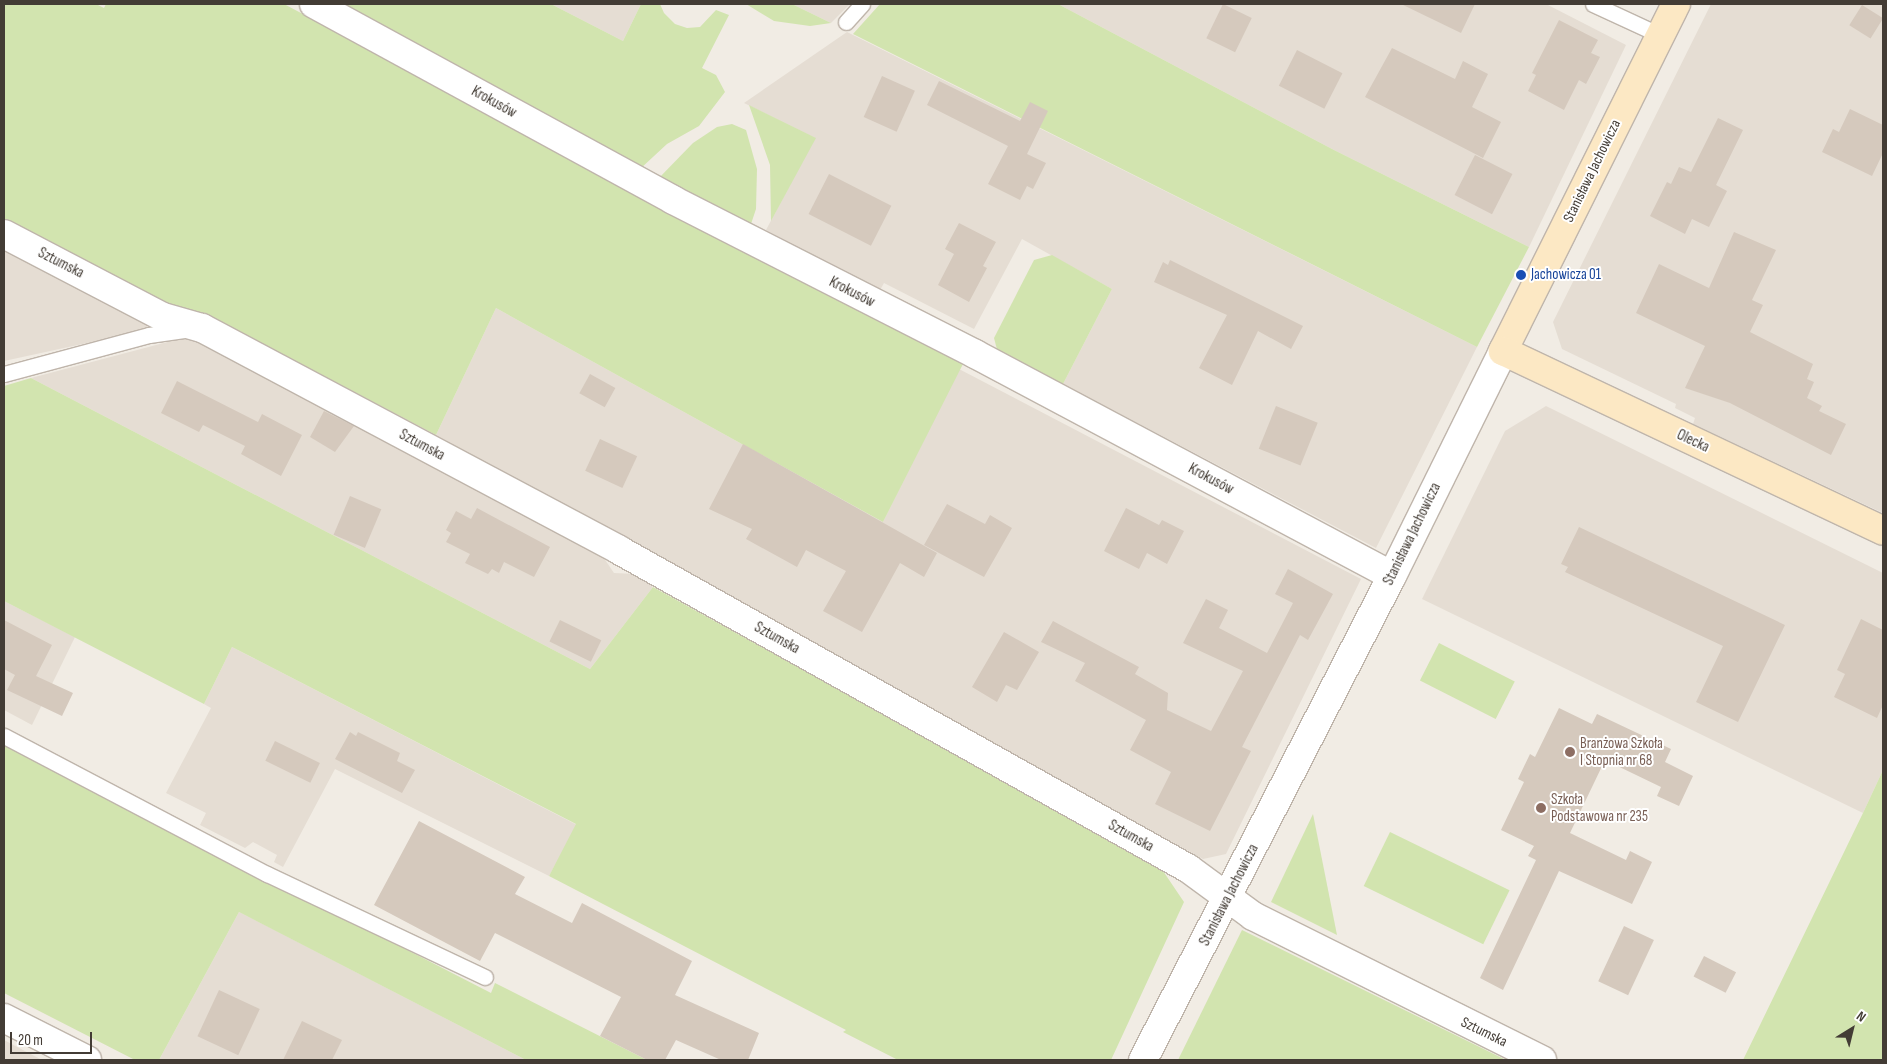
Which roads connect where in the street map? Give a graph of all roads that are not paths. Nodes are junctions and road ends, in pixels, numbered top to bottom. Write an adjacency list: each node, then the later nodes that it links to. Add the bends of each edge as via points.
1 (314, 4): 12 (street, Krokusów, via 674,200 975,354)
2 (862, 4): 5 (lane)
3 (1593, 4): 6 (lane)
4 (1676, 4): 6 (street, Stanisława Jachowicza)
5 (846, 22)
6 (1660, 35): 9 (street, Stanisława Jachowicza)
7 (4, 234): 8 (street, Sztumska, via 163,316)
8 (202, 328): 10 (lane, via 149,334); 14 (street, Sztumska, via 628,554 1189,869)
9 (1503, 351): 11 (street, Olecka); 12 (street, Stanisława Jachowicza)
10 (4, 374)
11 (1883, 531)
12 (1392, 576): 14 (street, Stanisława Jachowicza)
13 (4, 736): 15 (lane, via 267,874)
14 (1227, 899): 18 (street, Stanisława Jachowicza); 19 (street, Sztumska, via 1252,916)
15 (485, 978)
16 (4, 1018): 17 (street)
17 (87, 1060)
18 (1143, 1060)
19 (1542, 1060)

